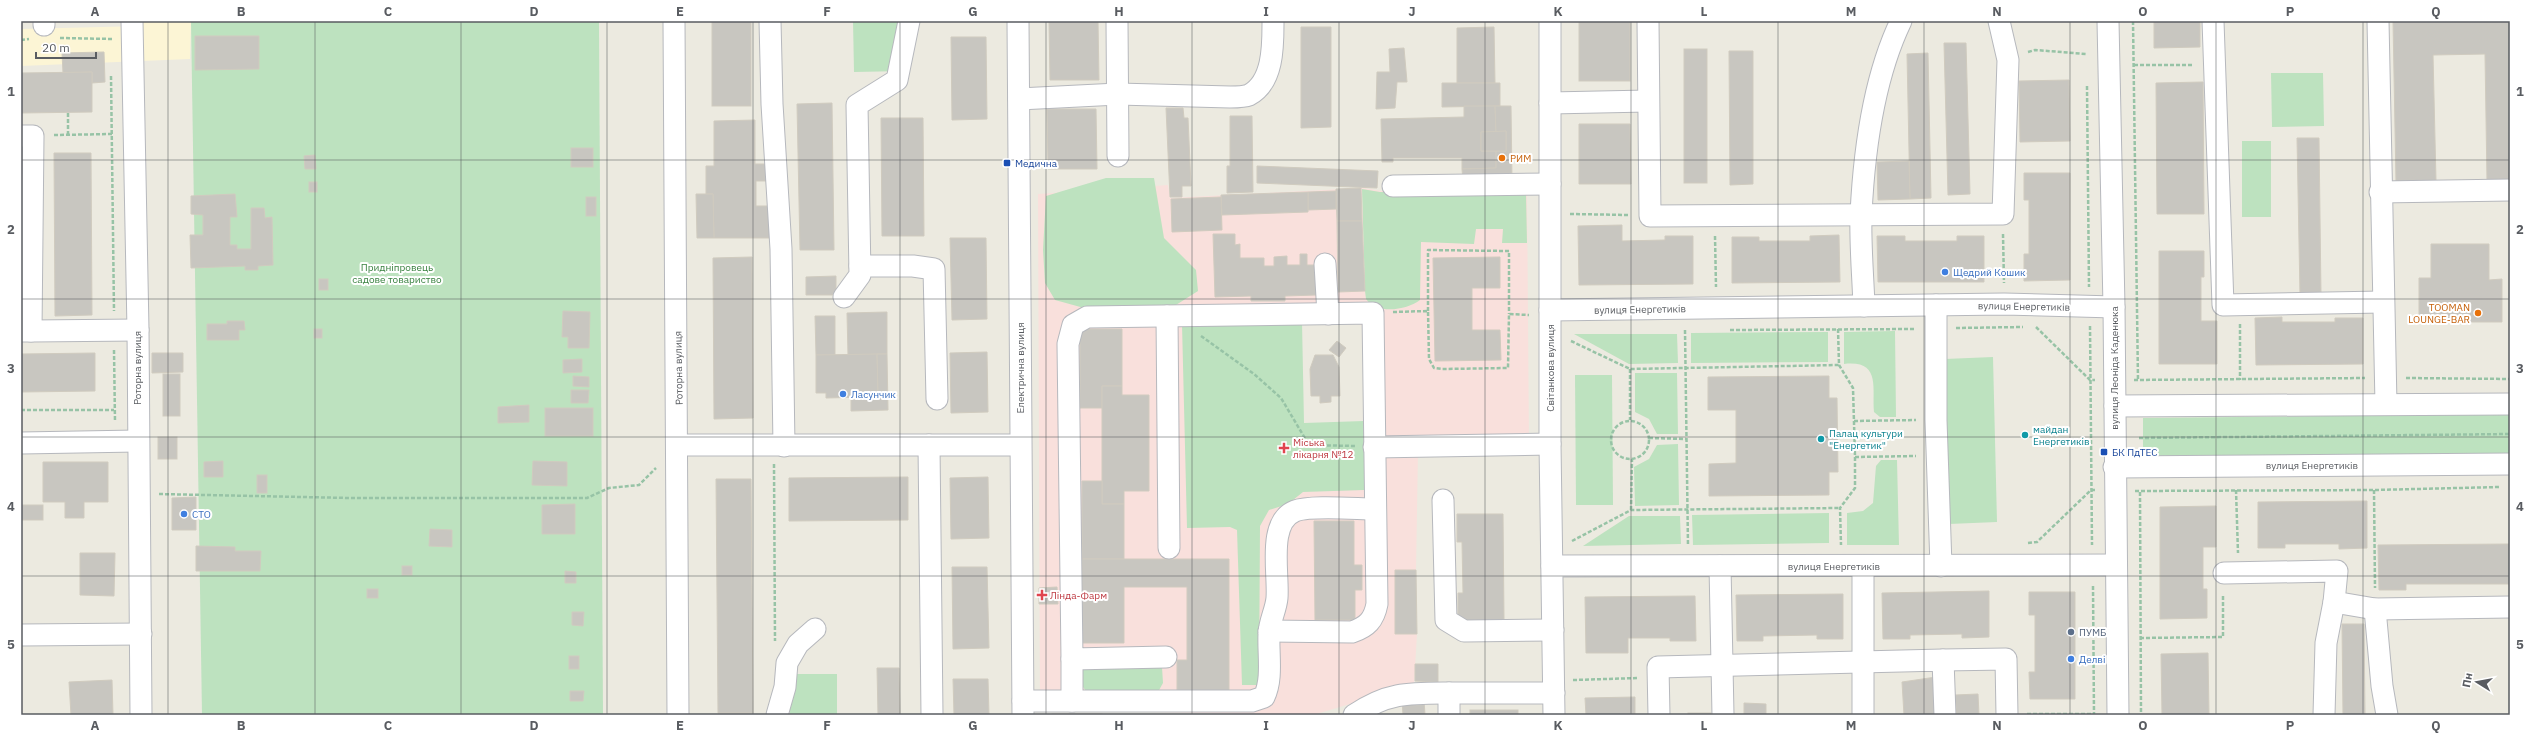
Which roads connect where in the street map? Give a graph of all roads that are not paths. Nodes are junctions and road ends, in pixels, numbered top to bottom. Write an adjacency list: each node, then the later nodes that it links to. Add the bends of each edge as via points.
1 (674, 21): 45 (street, Роторна вулиця)
2 (770, 21): 48 (street, via 772,104 781,249)
3 (909, 21): 27 (street, via 897,80 857,105)
4 (1018, 21): 16 (street, Електрична вулиця)
5 (1117, 21): 15 (street)
6 (1273, 21): 15 (street, via 1271,62 1262,82 1249,95 1230,97)
7 (1550, 21): 18 (street, Світанкова вулиця)
8 (1648, 21): 17 (street)
9 (1901, 21): 25 (street, via 1889,47 1876,106 1866,156)
10 (1999, 21): 25 (street, via 2008,60 2003,214)
11 (2108, 21): 32 (street, вулиця Леоніда Каденюка)
12 (2213, 21): 29 (street, via 2223,305)
13 (2378, 21): 24 (street)
14 (125, 31): 36 (street, Роторна вулиця, via 135,134)
15 (1118, 94): 16 (street); 20 (street)
16 (1019, 98): 47 (street, Електрична вулиця)
17 (1648, 101): 18 (street); 25 (street, via 1650,216)
18 (1550, 103): 21 (street, Світанкова вулиця)
19 (27, 136): 37 (street)
20 (1118, 156)
21 (1550, 184): 22 (street); 33 (street, Світанкова вулиця)
22 (1393, 186)
23 (2510, 190): 24 (street)
24 (2380, 192): 29 (street)
25 (1861, 216): 31 (street)
26 (1325, 264): 34 (street)
27 (860, 266): 28 (street, via 860,275); 38 (street, via 913,266 934,269)
28 (844, 297)
29 (2382, 302): 39 (street)
30 (1936, 305): 31 (street, вулиця Енергетиків); 32 (street, вулиця Енергетиків); 59 (street, via 1934,329)
31 (1864, 306): 33 (street, вулиця Енергетиків)
32 (2114, 307): 41 (street, вулиця Леоніда Каденюка)
33 (1550, 310): 44 (street, Світанкова вулиця)
34 (1328, 314): 35 (street); 49 (street, via 1373,313)
35 (1170, 316): 54 (street); 70 (street, via 1087,317 1073,325 1069,334 1068,445)
36 (138, 330): 37 (street); 42 (street, Роторна вулиця)
37 (26, 331)
38 (937, 398)
39 (2386, 404): 40 (street); 41 (street)
40 (2510, 404)
41 (2115, 406): 51 (street, вулиця Леоніда Каденюка)
42 (137, 441): 43 (street); 67 (street, Роторна вулиця)
43 (21, 443)
44 (1550, 444): 49 (street); 55 (street, Світанкова вулиця)
45 (678, 445): 48 (street); 79 (street, Роторна вулиця)
46 (929, 445): 47 (street); 48 (street); 81 (street)
47 (1020, 445): 77 (street, Електрична вулиця)
48 (779, 446)
49 (1374, 446): 53 (street)
50 (2510, 464): 51 (street, вулиця Енергетиків)
51 (2114, 467): 56 (street, вулиця Леоніда Каденюка)
52 (1443, 500): 65 (street, via 1446,620 1464,631)
53 (1375, 509): 66 (street, via 1296,511 1282,520 1277,535 1277,599); 66 (street, via 1377,604 1370,622 1362,629 1352,632)
54 (1169, 548)
55 (1552, 559): 57 (street, вулиця Енергетиків); 65 (street, Світанкова вулиця)
56 (2116, 564): 59 (street, вулиця Енергетиків); 90 (street, вулиця Леоніда Каденюка)
57 (1720, 566): 58 (street, вулиця Енергетиків); 73 (street)
58 (1863, 566): 59 (street, вулиця Енергетиків); 72 (street)
59 (1941, 566)
60 (2231, 573): 61 (street, via 2337,571)
61 (2334, 602): 63 (street); 91 (street, via 2326,643)
62 (2510, 607): 63 (street)
63 (2375, 609): 92 (street)
64 (815, 629): 80 (street, via 798,644 787,663 785,687)
65 (1553, 630): 74 (street, Світанкова вулиця)
66 (1269, 631): 76 (street, via 1269,685 1264,697 1259,700)
67 (141, 634): 68 (street); 78 (street, Роторна вулиця)
68 (21, 635)
69 (1166, 657): 70 (street)
70 (1072, 659): 76 (street)
71 (1943, 660): 72 (street); 88 (street); 89 (street, via 2006,659)
72 (1864, 662): 73 (street); 87 (street)
73 (1722, 664): 85 (street, via 1658,666); 86 (street)
74 (1562, 687): 75 (street); 84 (street, Світанкова вулиця)
75 (1448, 693): 82 (street, via 1401,693 1370,704); 83 (street)
76 (1072, 701): 77 (street)
77 (1023, 708)
78 (141, 715)
79 (678, 715)
80 (777, 715)
81 (932, 715)
82 (1354, 715)
83 (1449, 715)
84 (1554, 715)
85 (1659, 715)
86 (1723, 715)
87 (1863, 715)
88 (1945, 715)
89 (2007, 715)
90 (2118, 715)
91 (2324, 715)
92 (2387, 715)

